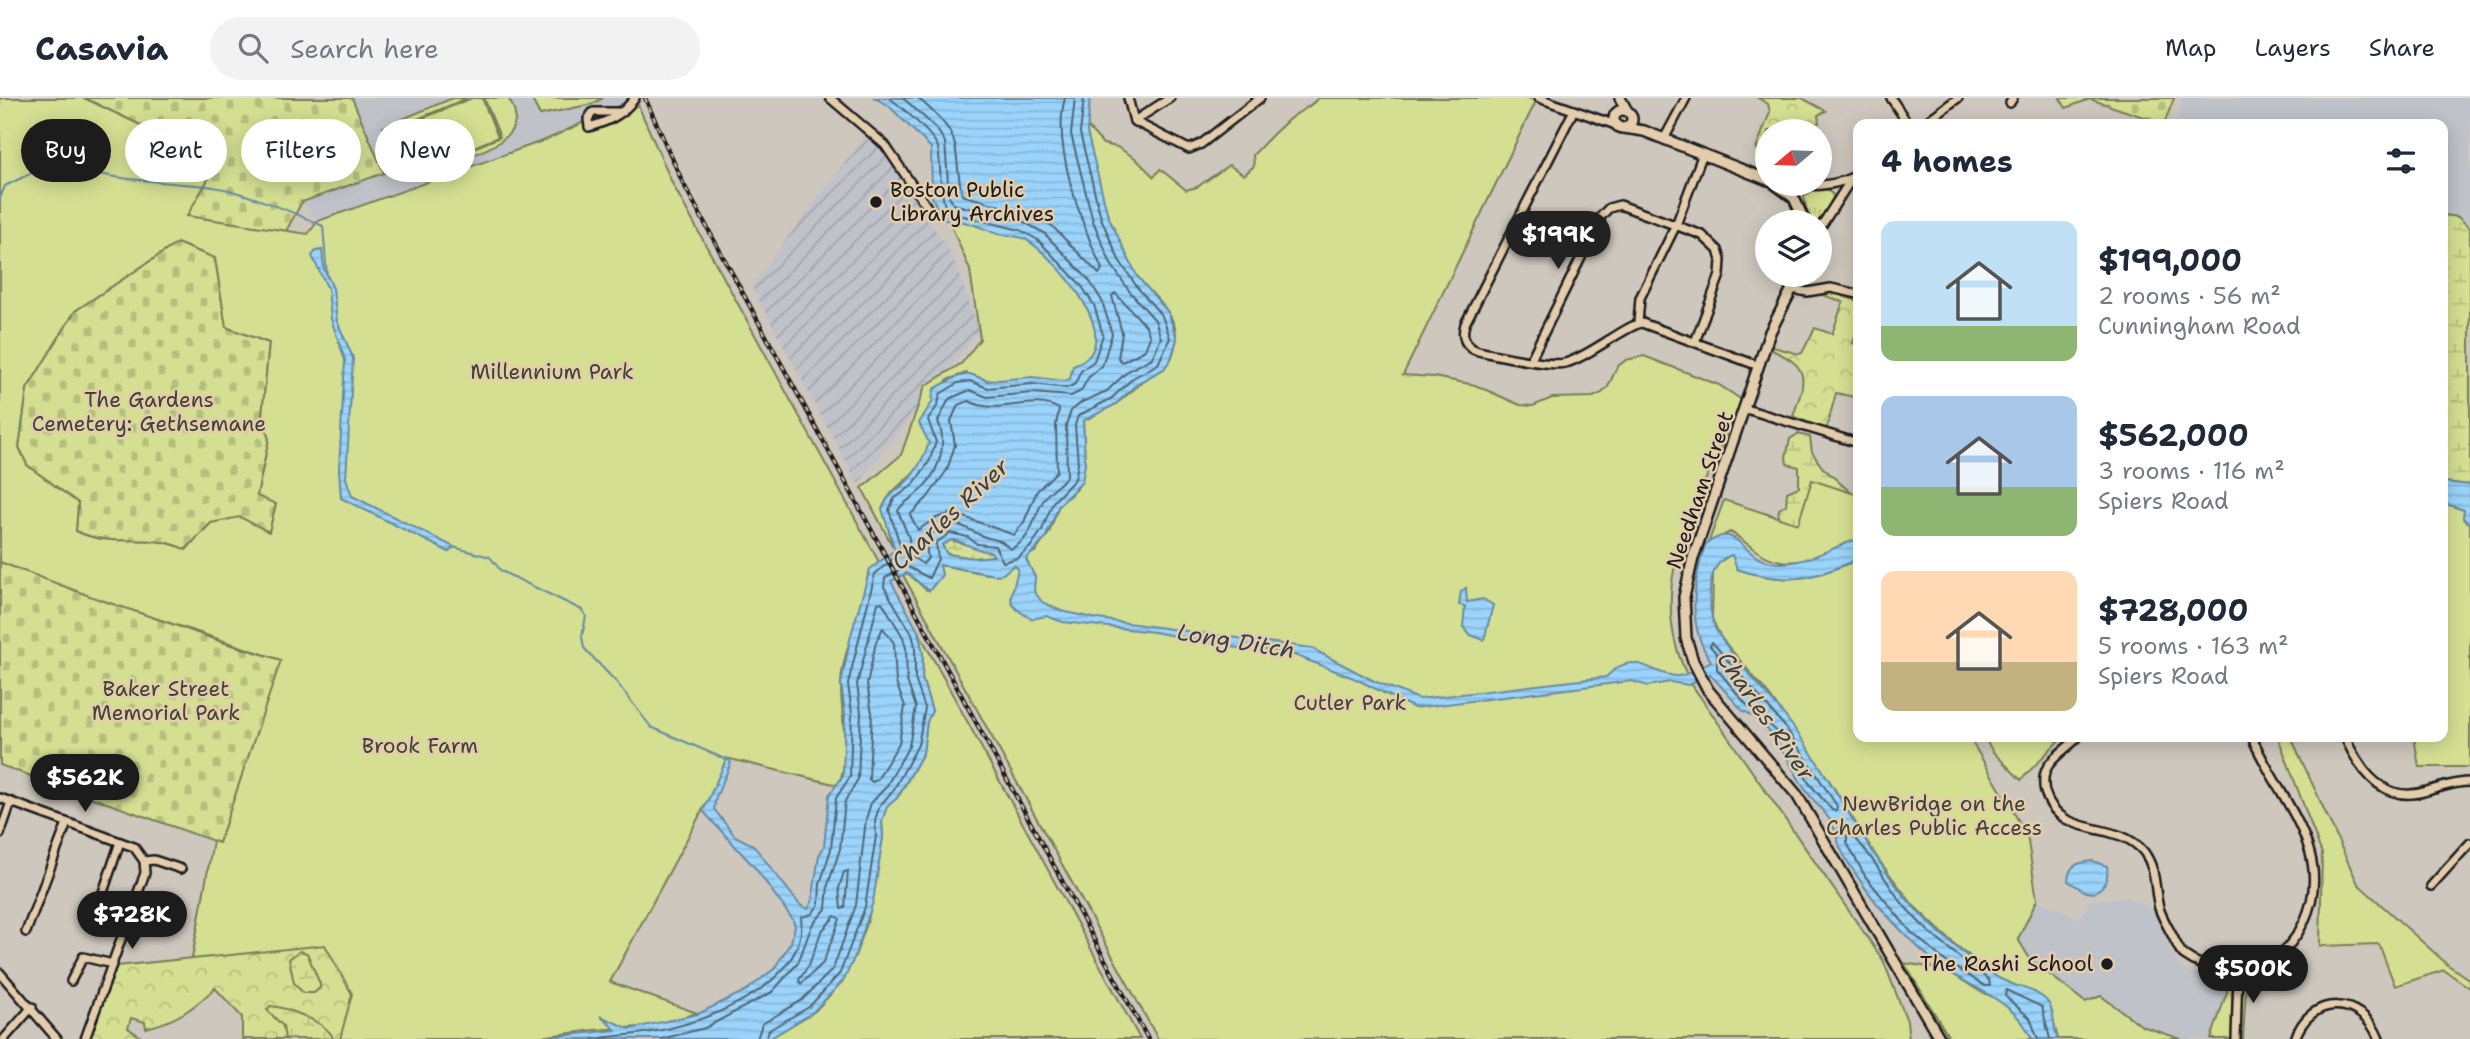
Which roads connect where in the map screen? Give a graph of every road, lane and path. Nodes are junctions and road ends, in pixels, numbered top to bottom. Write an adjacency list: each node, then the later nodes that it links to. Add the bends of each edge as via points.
1 (635, 98): 12 (street)
2 (830, 98): 23 (street, via 885,145)
3 (1128, 98): 16 (street)
4 (1170, 98): 16 (street)
5 (1260, 98): 16 (street, via 1192,149)
6 (1539, 98): 11 (street)
7 (1619, 98): 13 (main road)
8 (1686, 98): 17 (street)
9 (1891, 98): 14 (street)
10 (1958, 98): 15 (street)
11 (1574, 110): 13 (street, via 1603,119); 30 (street, via 1464,327 1464,339 1471,349)
12 (623, 112)
13 (1622, 119): 17 (main road)
14 (1905, 119)
15 (1930, 119)
16 (1134, 121)
17 (1664, 139): 18 (main road)
18 (1702, 156): 19 (main road); 25 (street)
19 (1755, 175)
20 (1853, 177): 22 (street)
21 (1853, 180): 24 (street)
22 (1832, 182)
23 (927, 207)
24 (1832, 211)
25 (1676, 225): 28 (street, via 1640,298); 29 (street, via 1709,239 1721,260 1719,279); 30 (street, via 1628,206 1606,210)
26 (1792, 289): 27 (street); 31 (main road, Needham Street)
27 (1853, 293)
28 (1638, 323): 29 (street); 30 (street, via 1566,363)
29 (1695, 342): 31 (street)
30 (1531, 359)
31 (1759, 366): 32 (main road, Needham Street)
32 (1746, 409): 33 (street); 59 (main road, Needham Street, via 1686,585 1685,628 1694,664 1704,685 1794,789)
33 (1853, 441)
34 (2072, 742): 52 (street, via 2044,774 2053,807 2075,826 2114,832 2137,845 2152,867 2161,912 2180,951 2212,967)
35 (2254, 742): 52 (street, via 2306,835 2314,884 2306,917 2289,946 2265,964)
36 (2348, 742): 37 (street, via 2364,773 2389,790 2421,793 2451,782)
37 (2470, 782)
38 (0, 798): 39 (street)
39 (11, 802): 40 (street); 41 (street)
40 (67, 822): 42 (street); 50 (street)
41 (0, 834)
42 (120, 842): 44 (street, via 134,847); 47 (street)
43 (2470, 843): 46 (street)
44 (144, 861): 45 (street); 48 (street, via 145,873)
45 (181, 869)
46 (2431, 886)
47 (94, 916)
48 (129, 918): 49 (street, via 154,927); 51 (street)
49 (167, 926)
50 (26, 932)
51 (113, 964): 54 (street, via 83,957); 58 (street)
52 (2238, 971): 60 (street)
53 (0, 973): 55 (street)
54 (71, 981)
55 (32, 1007): 56 (street); 57 (street)
56 (4, 1039)
57 (57, 1039)
58 (85, 1039)
59 (1940, 1039)
60 (2235, 1039)
61 (2295, 1039): 62 (street, via 2308,1018 2339,1005 2362,1013)
62 (2379, 1039)

